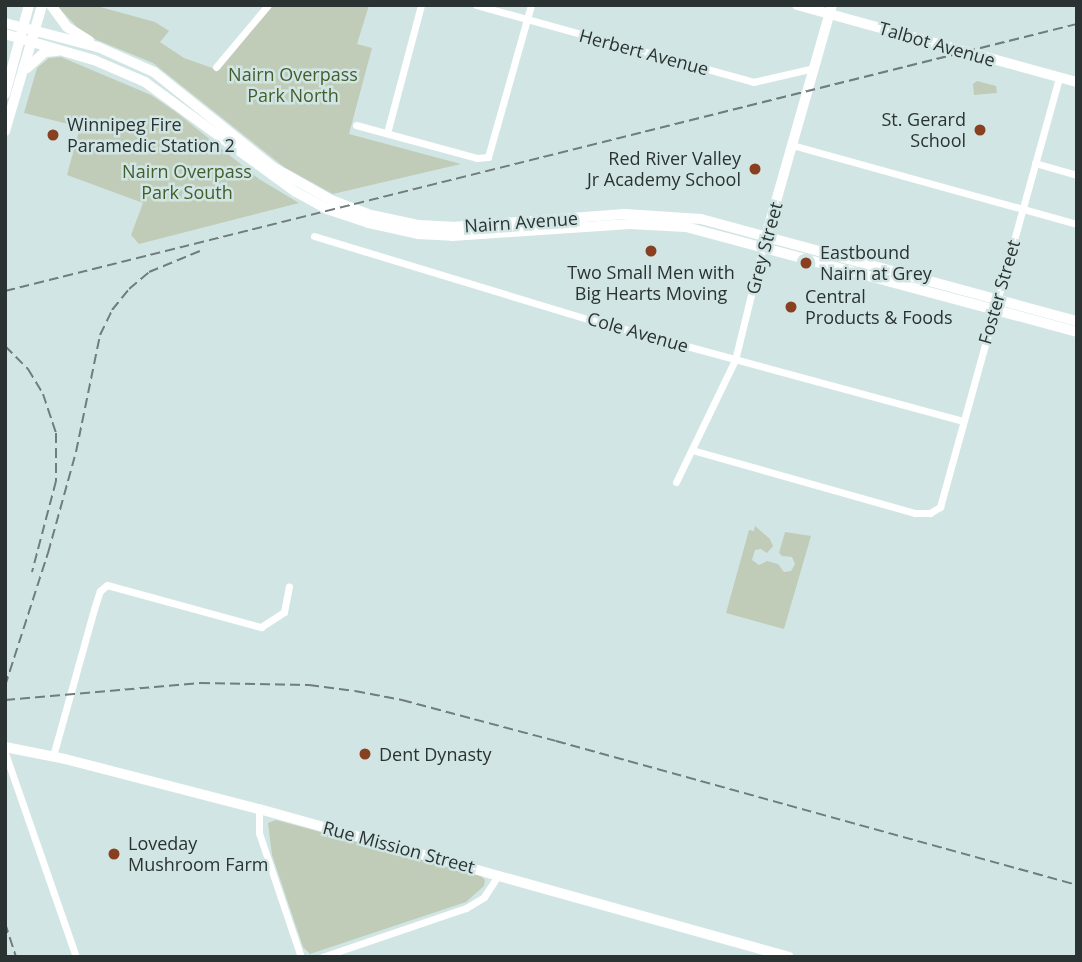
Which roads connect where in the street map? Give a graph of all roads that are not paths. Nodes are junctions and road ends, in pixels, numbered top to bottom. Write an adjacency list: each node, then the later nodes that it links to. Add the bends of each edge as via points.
1 (29, 5): 12 (main road)
2 (42, 5): 13 (main road)
3 (51, 5): 17 (main road, via 67,27)
4 (268, 5): 19 (street)
5 (421, 5): 27 (street)
6 (475, 5): 10 (street, Herbert Avenue)
7 (531, 5): 10 (street)
8 (797, 5): 9 (main road, Talbot Avenue)
9 (831, 10): 20 (main road, Grey Street); 22 (main road, Talbot Avenue)
10 (527, 20): 20 (street, Herbert Avenue, via 753,82); 27 (street, via 486,158)
11 (5, 23): 12 (main road, Nairn Avenue)
12 (23, 27): 13 (main road, Nairn Avenue); 15 (main road)
13 (35, 30): 16 (main road); 17 (main road, Nairn Avenue)
14 (5, 34): 15 (main road, Nairn Avenue)
15 (20, 38): 16 (main road, Nairn Avenue); 24 (main road)
16 (32, 42): 18 (main road, Nairn Avenue); 21 (main road)
17 (98, 47): 28 (main road, Nairn Avenue, via 167,81)
18 (66, 51): 21 (main road, via 45,52); 28 (main road, Nairn Avenue, via 145,82)
19 (216, 67)
20 (814, 68): 29 (main road, Grey Street)
21 (22, 75): 26 (main road)
22 (1059, 77): 23 (main road, Talbot Avenue); 30 (street, Foster Street)
23 (1077, 82)
24 (5, 94)
25 (356, 125): 27 (street)
26 (5, 130)
27 (387, 133)
28 (230, 138): 34 (main road, Nairn Avenue, via 300,184 351,208 419,225)
29 (792, 145): 32 (street); 35 (main road, Grey Street)
30 (1035, 163): 31 (street); 32 (street, Foster Street)
31 (1077, 175)
32 (1022, 209): 33 (street); 42 (street, Foster Street)
33 (1077, 224)
34 (484, 230): 35 (main road, Nairn Avenue, via 654,214 701,219); 37 (main road, Nairn Avenue, via 643,223 701,230)
35 (767, 235): 37 (main road, Grey Street); 38 (main road, Nairn Avenue)
36 (314, 236): 46 (street, Cole Avenue)
37 (763, 246): 39 (main road, Nairn Avenue); 46 (street, Grey Street)
38 (857, 261): 39 (main road); 40 (main road, Nairn Avenue)
39 (842, 268): 41 (main road, Nairn Avenue)
40 (915, 276): 41 (main road); 42 (main road, Nairn Avenue)
41 (911, 286): 42 (main road, Nairn Avenue)
42 (996, 304): 43 (main road, Nairn Avenue); 44 (main road, Nairn Avenue); 47 (street, Foster Street)
43 (1071, 319): 44 (main road)
44 (1062, 328): 45 (main road, Nairn Avenue)
45 (1077, 332)
46 (735, 360): 47 (street, Cole Avenue); 48 (street, Grey Street)
47 (962, 421): 48 (street, Foster Street, via 940,507 930,513 915,513)
48 (692, 450): 49 (street, Grey Street)
49 (676, 482)
50 (289, 586): 52 (street, via 284,612 261,627 107,585 97,600)
51 (5, 750): 52 (main road, Rue Mission Street); 55 (street)
52 (53, 756): 53 (main road, Rue Mission Street)
53 (259, 809): 54 (main road, Rue Mission Street); 56 (street, via 259,833)
54 (499, 874): 57 (street, via 484,897 466,908); 58 (main road, Rue Mission Street)
55 (76, 957)
56 (301, 957)
57 (322, 957)
58 (789, 957)

